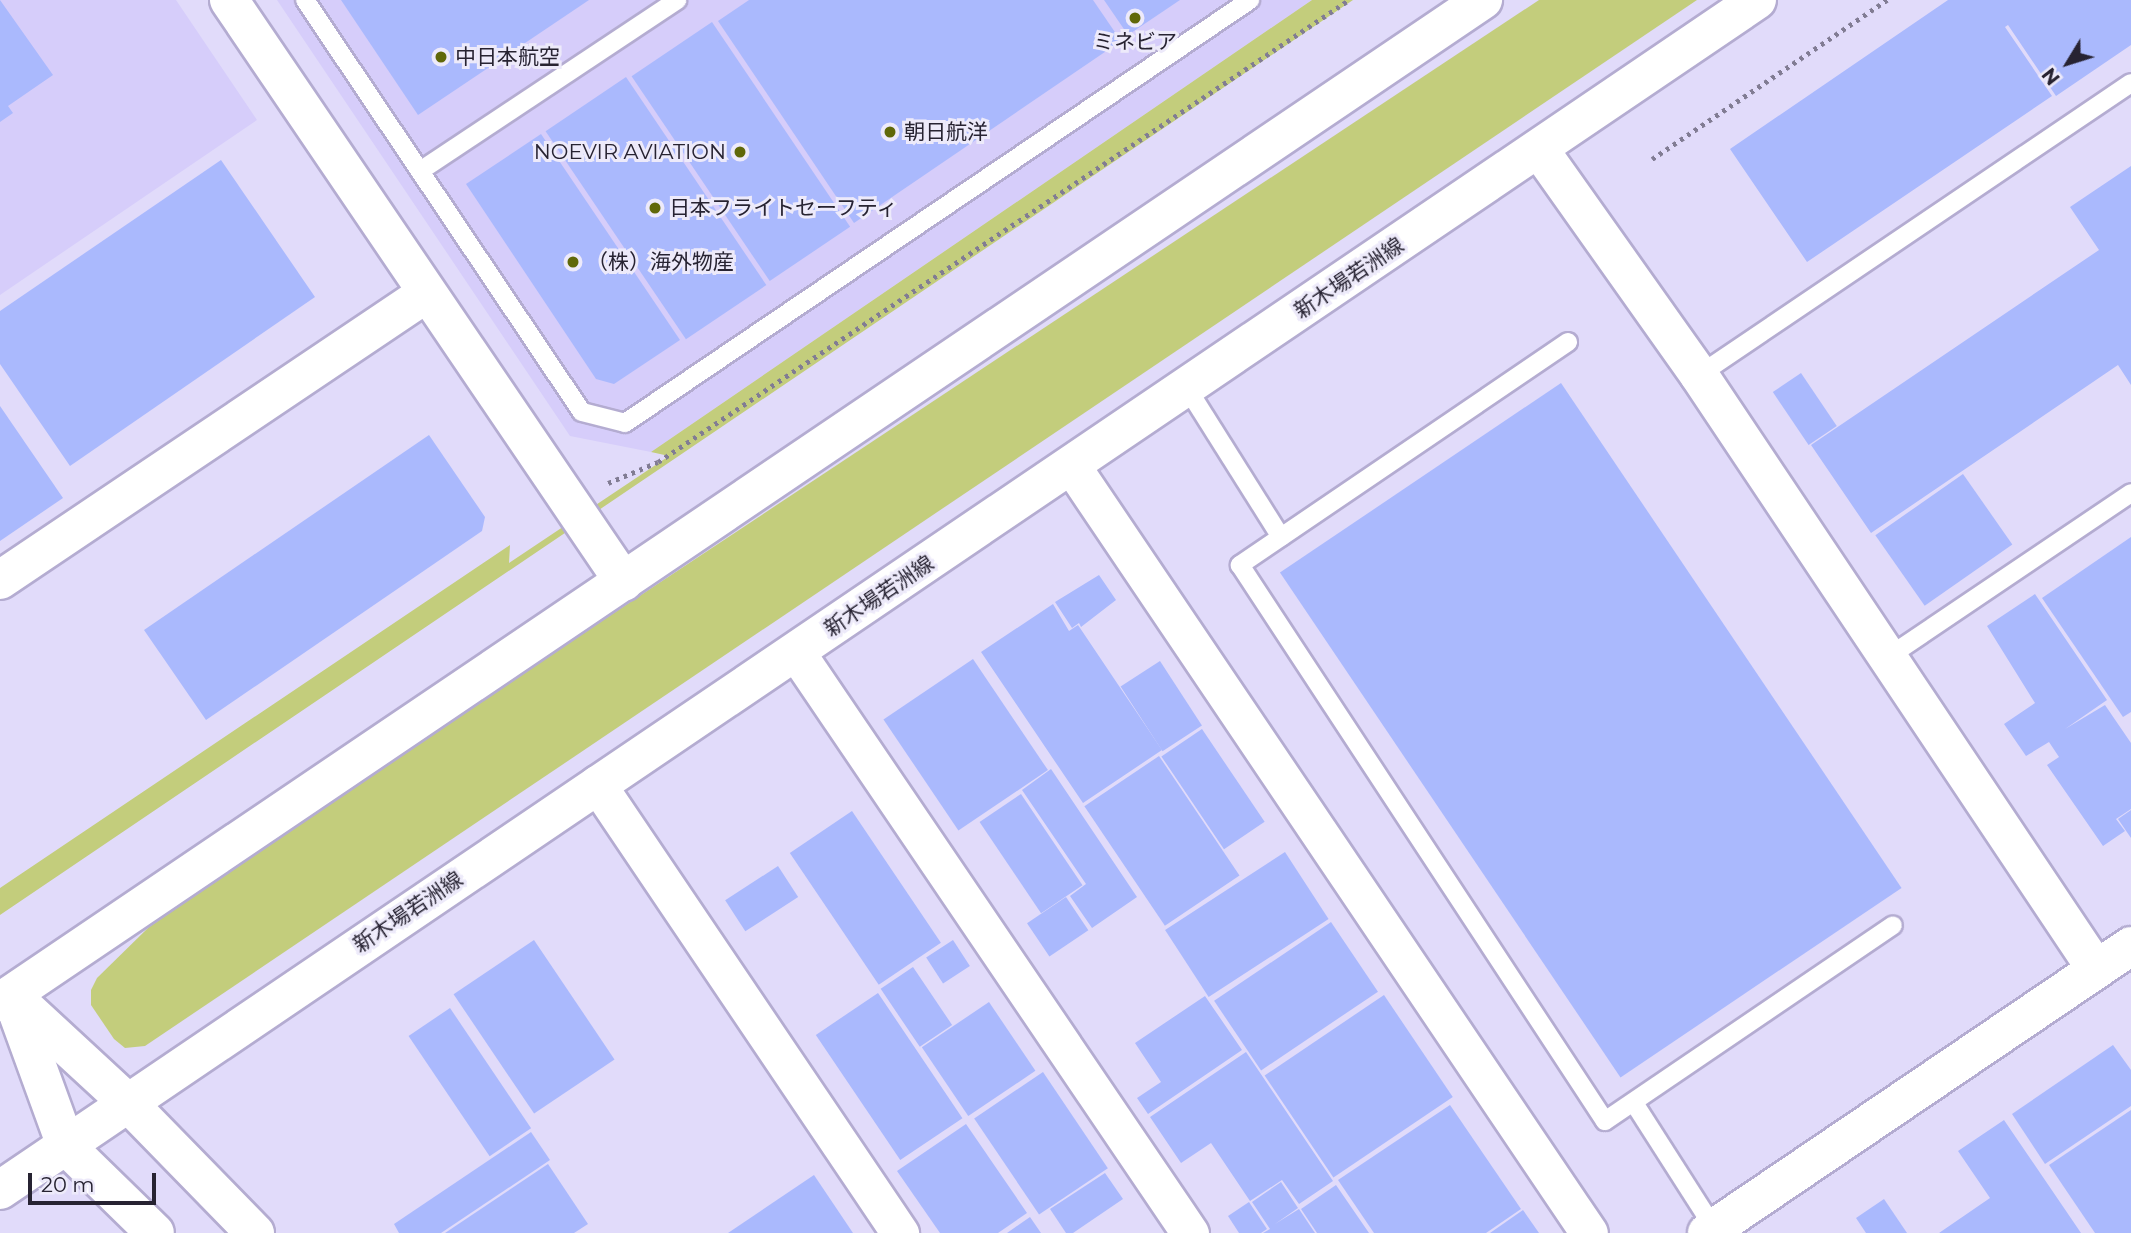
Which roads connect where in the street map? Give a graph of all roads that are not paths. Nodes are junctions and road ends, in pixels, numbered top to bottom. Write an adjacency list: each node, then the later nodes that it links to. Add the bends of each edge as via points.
1 (229, 0): 10 (street)
2 (305, 0): 9 (lane)
3 (677, 0): 9 (lane)
4 (1250, 0): 9 (lane, via 625,423 582,412)
5 (1483, 0): 18 (street)
6 (1757, 0): 8 (street, 新木場若洲線)
7 (2131, 83): 12 (lane)
8 (1539, 149): 12 (street); 13 (street, 新木場若洲線)
9 (420, 171)
10 (427, 293): 17 (street); 18 (street)
11 (1568, 342): 16 (lane)
12 (1699, 375): 20 (street)
13 (1186, 388): 14 (street, 新木場若洲線); 16 (lane)
14 (1072, 465): 19 (street, 新木場若洲線); 35 (street)
15 (2131, 493): 20 (lane)
16 (1281, 537): 26 (lane, via 1240,565 1605,1121)
17 (0, 580)
18 (624, 582): 25 (street)
19 (796, 652): 21 (street, 新木場若洲線); 34 (street)
20 (1888, 657): 24 (street)
21 (597, 784): 27 (street, 新木場若洲線); 33 (street)
22 (1894, 925): 26 (lane)
23 (2131, 946): 24 (street)
24 (2096, 970): 30 (street)
25 (5, 998): 27 (street); 28 (street)
26 (1634, 1103): 30 (lane)
27 (130, 1105): 28 (street, 新木場若洲線); 32 (street)
28 (66, 1146): 29 (street, 新木場若洲線); 31 (street)
29 (0, 1190)
30 (1711, 1230)
31 (155, 1233)
32 (255, 1233)
33 (900, 1233)
34 (1190, 1233)
35 (1589, 1233)

